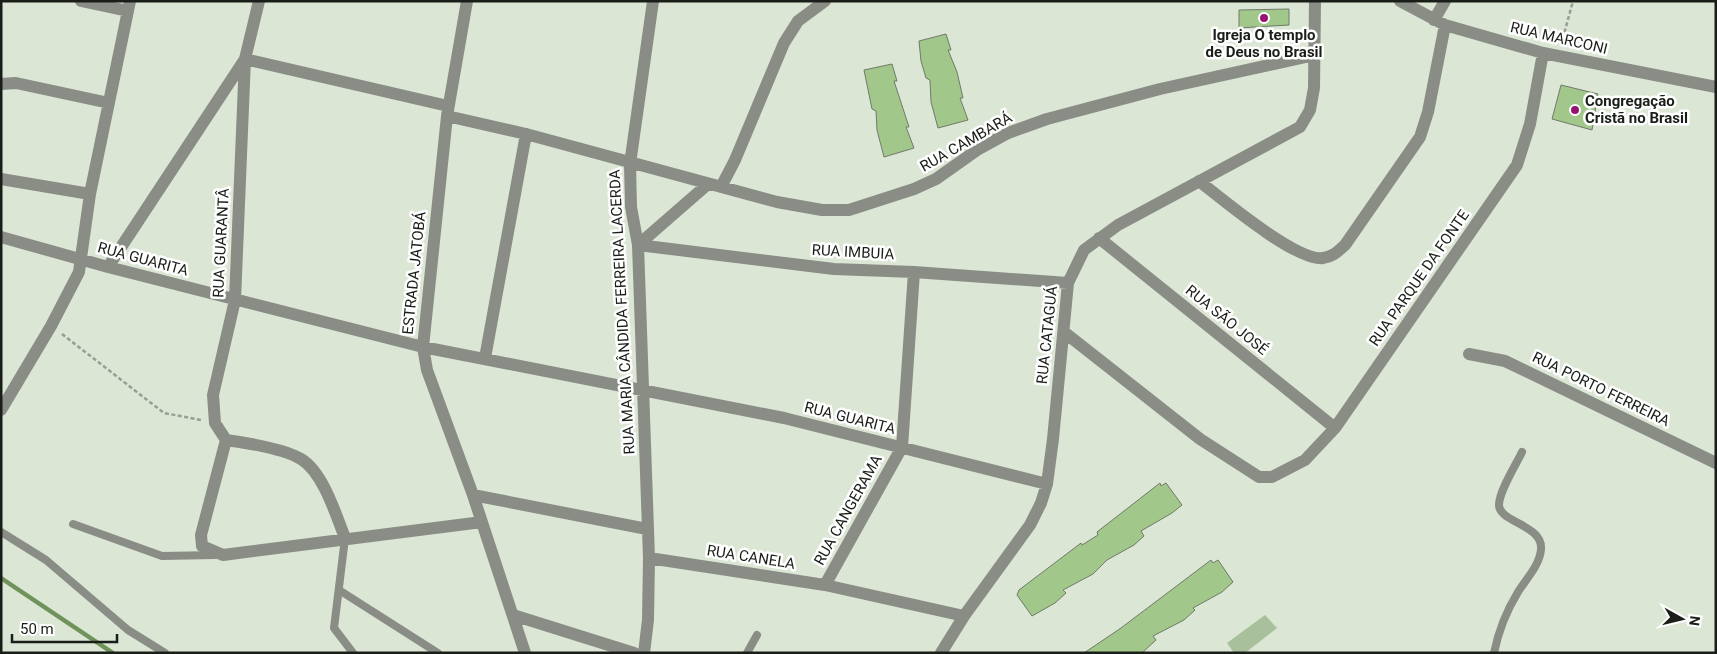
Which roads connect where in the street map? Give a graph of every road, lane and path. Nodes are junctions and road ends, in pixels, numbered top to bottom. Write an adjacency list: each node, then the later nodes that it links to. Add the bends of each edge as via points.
1 (81, 1): 10 (street)
2 (259, 1): 15 (street, RUA GUARANTÂ)
3 (467, 1): 19 (street, ESTRADA JATOBÁ)
4 (653, 1): 21 (street, RUA MARIA CÂNDIDA FERREIRA LACERDA)
5 (825, 1): 24 (street, via 798,21 784,43 735,160)
6 (1316, 1): 13 (street, RUA CATAGUÁ)
7 (1400, 1): 11 (street, RUA MARCONI)
8 (1445, 1): 11 (street)
9 (1573, 1): 14 (path)
10 (129, 6): 18 (street)
11 (1439, 22): 12 (street, RUA MARCONI); 23 (street, via 1428,112 1420,137 1345,244 1333,256 1309,257 1274,237)
12 (1543, 53): 14 (street, RUA MARCONI); 42 (street, RUA PARQUE DA FONTE, via 1530,124 1517,165)
13 (1315, 55): 23 (street, RUA CATAGUÁ, via 1310,110 1300,127); 24 (street, RUA CAMBARÁ, via 1160,89 1047,119 1008,133 936,179 849,210 804,208)
14 (1558, 56): 17 (street, RUA MARCONI)
15 (244, 59): 19 (street, RUA CAMBARÁ); 30 (street); 33 (street, RUA GUARANTÂ)
16 (1, 84): 18 (street, via 16,83)
17 (1716, 87)
18 (110, 103): 25 (street)
19 (448, 111): 20 (street, RUA CAMBARÁ); 36 (street, ESTRADA JATOBÁ)
20 (526, 134): 21 (street, RUA CAMBARÁ); 38 (street)
21 (630, 164): 24 (street, RUA CAMBARÁ); 28 (street, RUA MARIA CÂNDIDA FERREIRA LACERDA, via 631,207)
22 (1, 179): 25 (street)
23 (1199, 181): 27 (street, RUA CATAGUÁ)
24 (714, 185): 28 (street)
25 (90, 194): 29 (street)
26 (1, 236): 29 (street, RUA GUARITA)
27 (1099, 238): 32 (street, RUA CATAGUÁ, via 1084,250); 42 (street, RUA SÃO JOSÉ)
28 (638, 245): 31 (street, RUA IMBUIA, via 834,269); 39 (street, RUA MARIA CÂNDIDA FERREIRA LACERDA)
29 (82, 258): 30 (street, RUA GUARITA); 34 (street, via 72,289)
30 (108, 267): 33 (street, RUA GUARITA)
31 (914, 272): 32 (street, RUA IMBUIA); 44 (street, RUA CANGERAMA)
32 (1068, 283): 35 (street, RUA CATAGUÁ)
33 (235, 300): 36 (street, RUA GUARITA); 41 (street, RUA GUARANTÂ, via 212,395)
34 (52, 326): 40 (street); 41 (path, via 164,413)
35 (1064, 332): 42 (street, RUA PARQUE DA FONTE, via 1200,439 1259,477 1272,477 1305,460); 47 (street, RUA CATAGUÁ)
36 (423, 347): 38 (street, RUA GUARITA); 48 (street, ESTRADA JATOBÁ, via 427,370)
37 (1469, 354): 46 (street, RUA PORTO FERREIRA, via 1505,361)
38 (485, 358): 39 (street, RUA GUARITA)
39 (644, 391): 44 (street, RUA GUARITA, via 784,418); 51 (street, RUA MARIA CÂNDIDA FERREIRA LACERDA)
40 (1, 410)
41 (215, 423): 43 (street, RUA GUARANTÂ)
42 (1334, 428)
43 (226, 440): 53 (street, via 301,459 315,473 328,496); 54 (street, via 202,535 202,546)
44 (902, 447): 47 (street, RUA GUARITA); 56 (street, RUA CANGERAMA)
45 (1522, 452): 69 (lane, via 1499,506 1502,513 1537,537 1542,547 1540,558 1517,595 1496,641)
46 (1716, 463)
47 (1047, 484): 59 (street, RUA CATAGUÁ, via 1030,525)
48 (473, 495): 49 (street, ESTRADA JATOBÁ); 51 (street)
49 (482, 522): 53 (street); 58 (street, ESTRADA JATOBÁ)
50 (74, 524): 54 (lane, via 162,556)
51 (647, 529): 55 (street, RUA MARIA CÂNDIDA FERREIRA LACERDA)
52 (1, 532): 62 (lane, via 46,560 128,630)
53 (345, 538): 54 (street); 57 (lane)
54 (223, 555)
55 (649, 558): 56 (street, RUA CANELA); 67 (street, RUA MARIA CÂNDIDA FERREIRA LACERDA)
56 (825, 585): 59 (street, RUA CANELA)
57 (339, 590): 63 (lane, via 334,628); 64 (lane)
58 (513, 615): 65 (street, ESTRADA JATOBÁ); 66 (street)
59 (964, 616): 61 (street, RUA CATAGUÁ)
60 (756, 636): 68 (lane)
61 (948, 650)
62 (165, 653)
63 (353, 653)
64 (438, 653)
65 (525, 653)
66 (634, 653)
67 (644, 653)
68 (747, 653)
69 (1494, 653)

